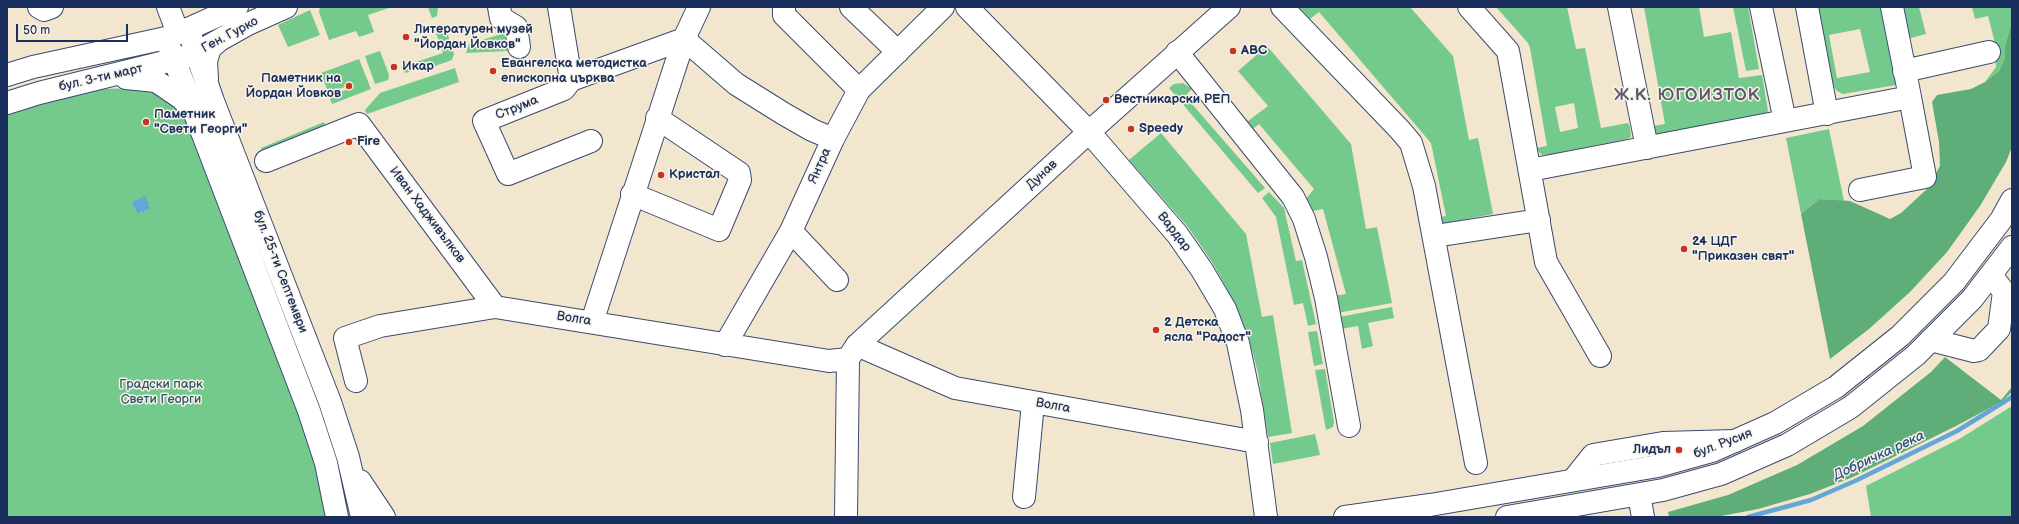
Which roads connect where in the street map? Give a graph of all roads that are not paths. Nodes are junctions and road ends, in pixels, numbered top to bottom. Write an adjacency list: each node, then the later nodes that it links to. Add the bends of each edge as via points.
1 (39, 7): 2 (street, via 44,10)
2 (52, 7)
3 (168, 7): 20 (street, бул. 25-ти Септември)
4 (237, 7): 20 (street, Ген. Гурко)
5 (286, 7): 22 (street, Ген. Гурко, via 248,24)
6 (500, 7): 23 (street, via 500,18 516,27)
7 (559, 7): 31 (street)
8 (699, 7): 21 (street)
9 (784, 7): 34 (street, via 784,15)
10 (851, 7): 24 (street)
11 (943, 7): 24 (street, Янтра)
12 (967, 7): 41 (street, Вардар)
13 (1229, 7): 25 (street, Дунав)
14 (1282, 7): 52 (street, via 1410,143 1424,186)
15 (1469, 7): 46 (street, via 1508,51)
16 (1619, 7): 44 (street)
17 (1761, 7): 40 (street)
18 (1807, 7): 38 (street)
19 (1892, 7): 29 (street)
20 (177, 34): 27 (street, бул. 25-ти Септември); 28 (street, бул. 25-ти Септември); 30 (street, бул. 3-ти март)
21 (684, 39): 31 (street, Струма); 39 (street); 42 (street, via 736,84 812,130)
22 (216, 43): 27 (street, Ген. Гурко); 33 (street, via 210,48 206,61)
23 (519, 47)
24 (898, 52): 34 (street, Янтра)
25 (1177, 52): 41 (street, Дунав); 64 (street, via 1293,197 1304,219 1326,298)
26 (1989, 52): 29 (street)
27 (196, 54): 28 (street, бул. 3-ти март); 33 (street, бул. 25-ти Септември)
28 (175, 61): 32 (street, бул. 3-ти март); 37 (street, бул. 25-ти Септември)
29 (1904, 71): 35 (street)
30 (7, 75)
31 (571, 80): 43 (street, Струма, via 564,89 484,121 508,174)
32 (83, 82): 36 (street, бул. 3-ти март); 37 (street, via 137,78 156,81 181,98)
33 (208, 86): 66 (street, бул. 25-ти Септември, via 319,374)
34 (859, 90): 42 (street, Янтра)
35 (1910, 97): 38 (street); 47 (street, via 1925,177)
36 (7, 103)
37 (193, 110): 70 (street, бул. 25-ти Септември, via 309,411 326,463)
38 (1827, 114): 40 (street)
39 (657, 118): 48 (street); 48 (street, via 739,173 740,180 719,230)
40 (1785, 121): 44 (street)
41 (1088, 132): 60 (street, Дунав); 65 (street, Вардар, via 1177,234 1225,309 1238,343)
42 (833, 138): 51 (street, Янтра)
43 (591, 141)
44 (1647, 148): 46 (street)
45 (266, 161): 56 (street, Иван Хадживълков, via 359,124)
46 (1530, 170): 50 (street)
47 (1860, 190)
48 (632, 194): 57 (street)
49 (2012, 200): 75 (street, бул. Русия, via 2001,220 1954,282 1900,336 1836,387 1775,423 1712,451 1658,466)
50 (1539, 220): 52 (street); 61 (street, via 1546,262)
51 (791, 231): 55 (street); 59 (street, Янтра)
52 (1434, 236): 67 (street)
53 (2012, 247): 54 (street, бул. Русия)
54 (1991, 275): 58 (street, бул. Русия, via 1972,299); 58 (street, via 2004,292 1999,329 1974,352)
55 (837, 280)
56 (495, 307): 57 (street, Волга); 62 (street, Волга, via 380,326 345,338)
57 (592, 322): 59 (street, Волга)
58 (1931, 340): 68 (street, бул. Русия, via 1850,407 1787,445 1721,474)
59 (725, 345): 60 (street, Волга, via 829,361)
60 (853, 352): 63 (street, Волга, via 955,388); 73 (street)
61 (1600, 356)
62 (356, 381)
63 (1033, 403): 65 (street, Волга); 69 (street)
64 (1348, 426)
65 (1257, 442): 74 (street, Вардар)
66 (348, 457): 71 (street, бул. 25-ти Септември); 72 (street, via 362,485)
67 (1476, 463)
68 (1639, 495): 76 (street, бул. Русия); 77 (street)
69 (1024, 496)
70 (337, 517)
71 (362, 517)
72 (384, 517)
73 (846, 517)
74 (1266, 517)
75 (1345, 517)
76 (1506, 517)
77 (1643, 517)

